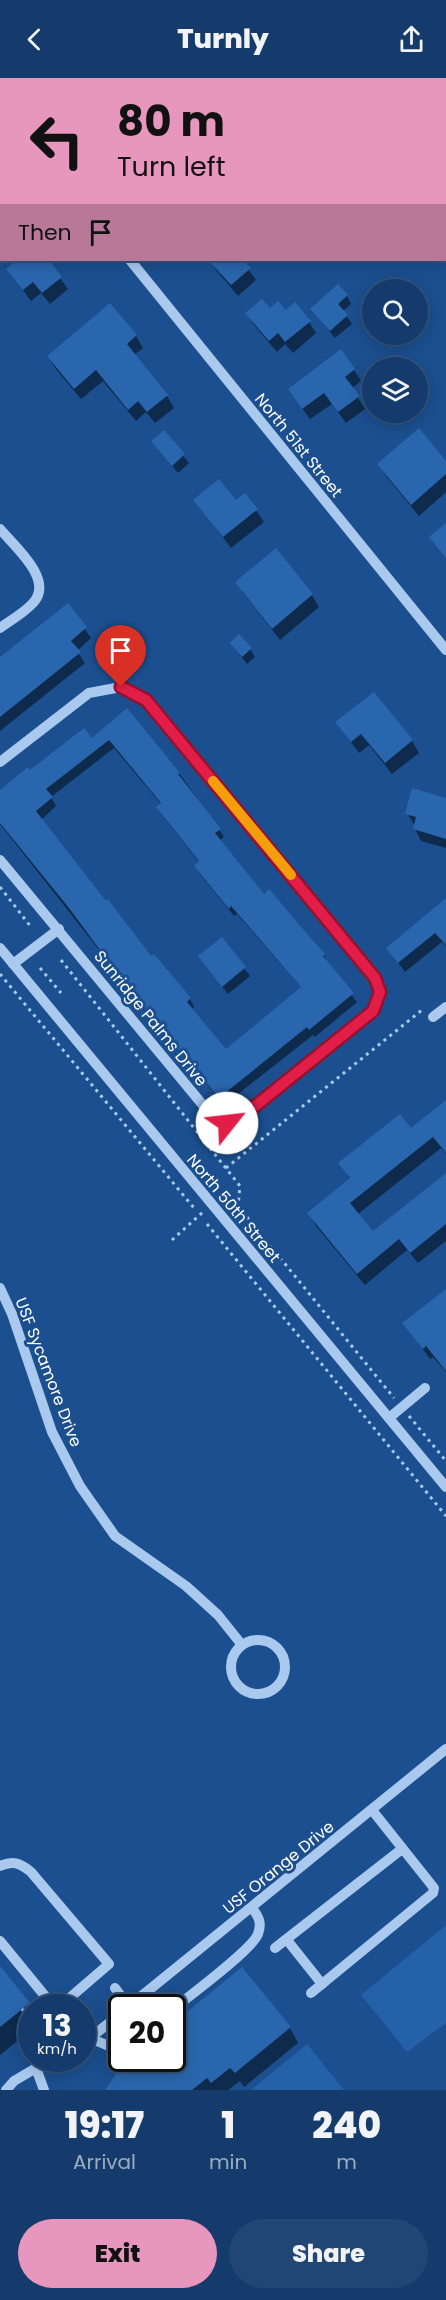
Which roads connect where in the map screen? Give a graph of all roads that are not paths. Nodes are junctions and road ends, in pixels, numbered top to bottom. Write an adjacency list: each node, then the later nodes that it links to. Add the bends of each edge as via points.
1 (131, 261): 4 (street, North 51st Street)
2 (0, 530): 3 (street, via 36,572 40,583 33,603)
3 (0, 628)
4 (446, 650)
5 (0, 762): 7 (street, Sunridge Palms Drive, via 89,693 121,687 146,700 375,978 380,992 373,1011 243,1116 227,1123 207,1110)
6 (0, 860): 7 (street, Sunridge Palms Drive)
7 (59, 929): 9 (street)
8 (0, 948): 9 (street, North 50th Street)
9 (13, 964): 14 (street, North 50th Street)
10 (446, 1007): 11 (street)
11 (433, 1017)
12 (0, 1288): 16 (street, USF Sycamore Drive, via 52,1432 80,1486 115,1536 186,1586)
13 (425, 1388): 14 (street)
14 (389, 1418): 15 (street, North 50th Street)
15 (446, 1487)
16 (242, 1645): 16 (street, via 231,1668 237,1684 260,1694 276,1687 284,1672 281,1654 268,1642)
17 (446, 1749): 18 (street, USF Orange Drive)
18 (372, 1810): 19 (street); 21 (street, USF Orange Drive)
19 (402, 1849): 22 (street); 25 (street, via 434,1888 433,1893)
20 (0, 1866): 29 (street, via 20,1863 31,1872 109,1964)
21 (252, 1908): 31 (street, USF Orange Drive); 32 (street, via 260,1926 253,1944)
22 (286, 1940): 24 (street); 25 (street)
23 (0, 1941): 28 (street)
24 (275, 1948)
25 (322, 1984): 27 (street)
26 (115, 1988): 30 (street)
27 (311, 1993)
28 (43, 1994)
29 (74, 1994)
30 (119, 1994)
31 (144, 1994)
32 (186, 1999)
33 (108, 2024): 34 (street)
34 (96, 2033)
35 (29, 2072): 37 (street)
36 (37, 2072): 38 (street)
37 (6, 2090)
38 (44, 2090)

